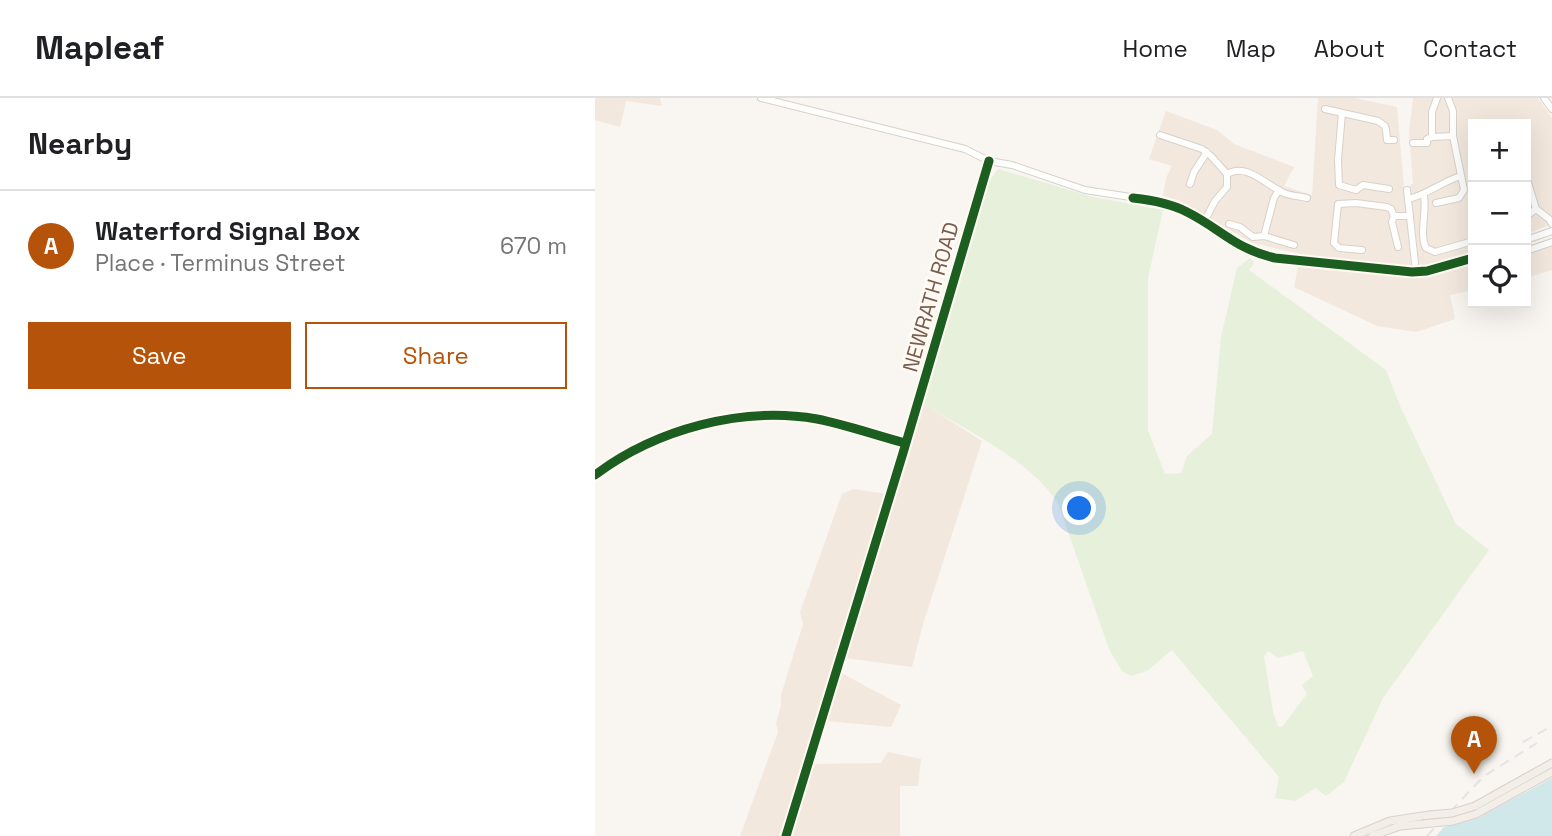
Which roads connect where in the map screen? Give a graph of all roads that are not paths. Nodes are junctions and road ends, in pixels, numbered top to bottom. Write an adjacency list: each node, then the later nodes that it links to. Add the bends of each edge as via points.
1 (761, 98): 16 (street, via 965,149)
2 (1437, 98): 11 (street, via 1431,112)
3 (1448, 98): 12 (street)
4 (1544, 98): 6 (street)
5 (1325, 109): 7 (street)
6 (1552, 109)
7 (1342, 113): 9 (street, via 1378,121); 23 (street, via 1338,181 1342,187)
8 (1396, 128): 9 (street)
9 (1386, 130): 13 (street, via 1387,141)
10 (1160, 135): 15 (street)
11 (1432, 136): 12 (street); 14 (street, via 1427,143)
12 (1453, 136): 18 (street)
13 (1394, 140)
14 (1413, 143)
15 (1207, 152): 17 (street); 20 (street)
16 (989, 161): 34 (street, via 1085,190 1161,202); 50 (street, NEWRATH ROAD)
17 (1227, 174): 22 (street, via 1237,170 1251,174); 34 (street, via 1227,187)
18 (1461, 176): 25 (street); 29 (street, via 1463,195)
19 (1528, 182): 30 (street)
20 (1190, 184)
21 (1389, 189): 23 (street, via 1363,185)
22 (1279, 190): 26 (street); 38 (street)
23 (1356, 190): 28 (street)
24 (1407, 190): 27 (street)
25 (1424, 195): 27 (street); 41 (street, via 1426,248 1434,252)
26 (1307, 198)
27 (1408, 199): 33 (street)
28 (1356, 203): 32 (street, via 1387,207); 46 (street, via 1338,204 1334,243 1339,248)
29 (1436, 203)
30 (1536, 209): 31 (street); 36 (street)
31 (1531, 213)
32 (1394, 216): 33 (street); 45 (street)
33 (1410, 216): 49 (street)
34 (1204, 222): 49 (street, via 1257,254)
35 (1229, 224): 38 (street, via 1253,237)
36 (1552, 224)
37 (1552, 231): 39 (street)
38 (1264, 236): 43 (street)
39 (1539, 236): 40 (street); 44 (street)
40 (1531, 238)
41 (1468, 242)
42 (1552, 242): 44 (street)
43 (1294, 245)
44 (1543, 246): 47 (street)
45 (1398, 247)
46 (1362, 250)
47 (1531, 250)
48 (1468, 259): 49 (street)
49 (1416, 272)
50 (905, 443): 51 (street, via 814,419 755,416 678,432 641,447); 55 (street, NEWRATH ROAD)
51 (595, 475)
52 (1552, 763): 54 (main road)
53 (1551, 773): 54 (main road)
54 (1476, 810): 56 (main road, bridge, via 1389,821); 57 (main road, bridge, via 1453,821 1400,826)
55 (786, 836)
56 (1354, 836)
57 (1372, 836)

